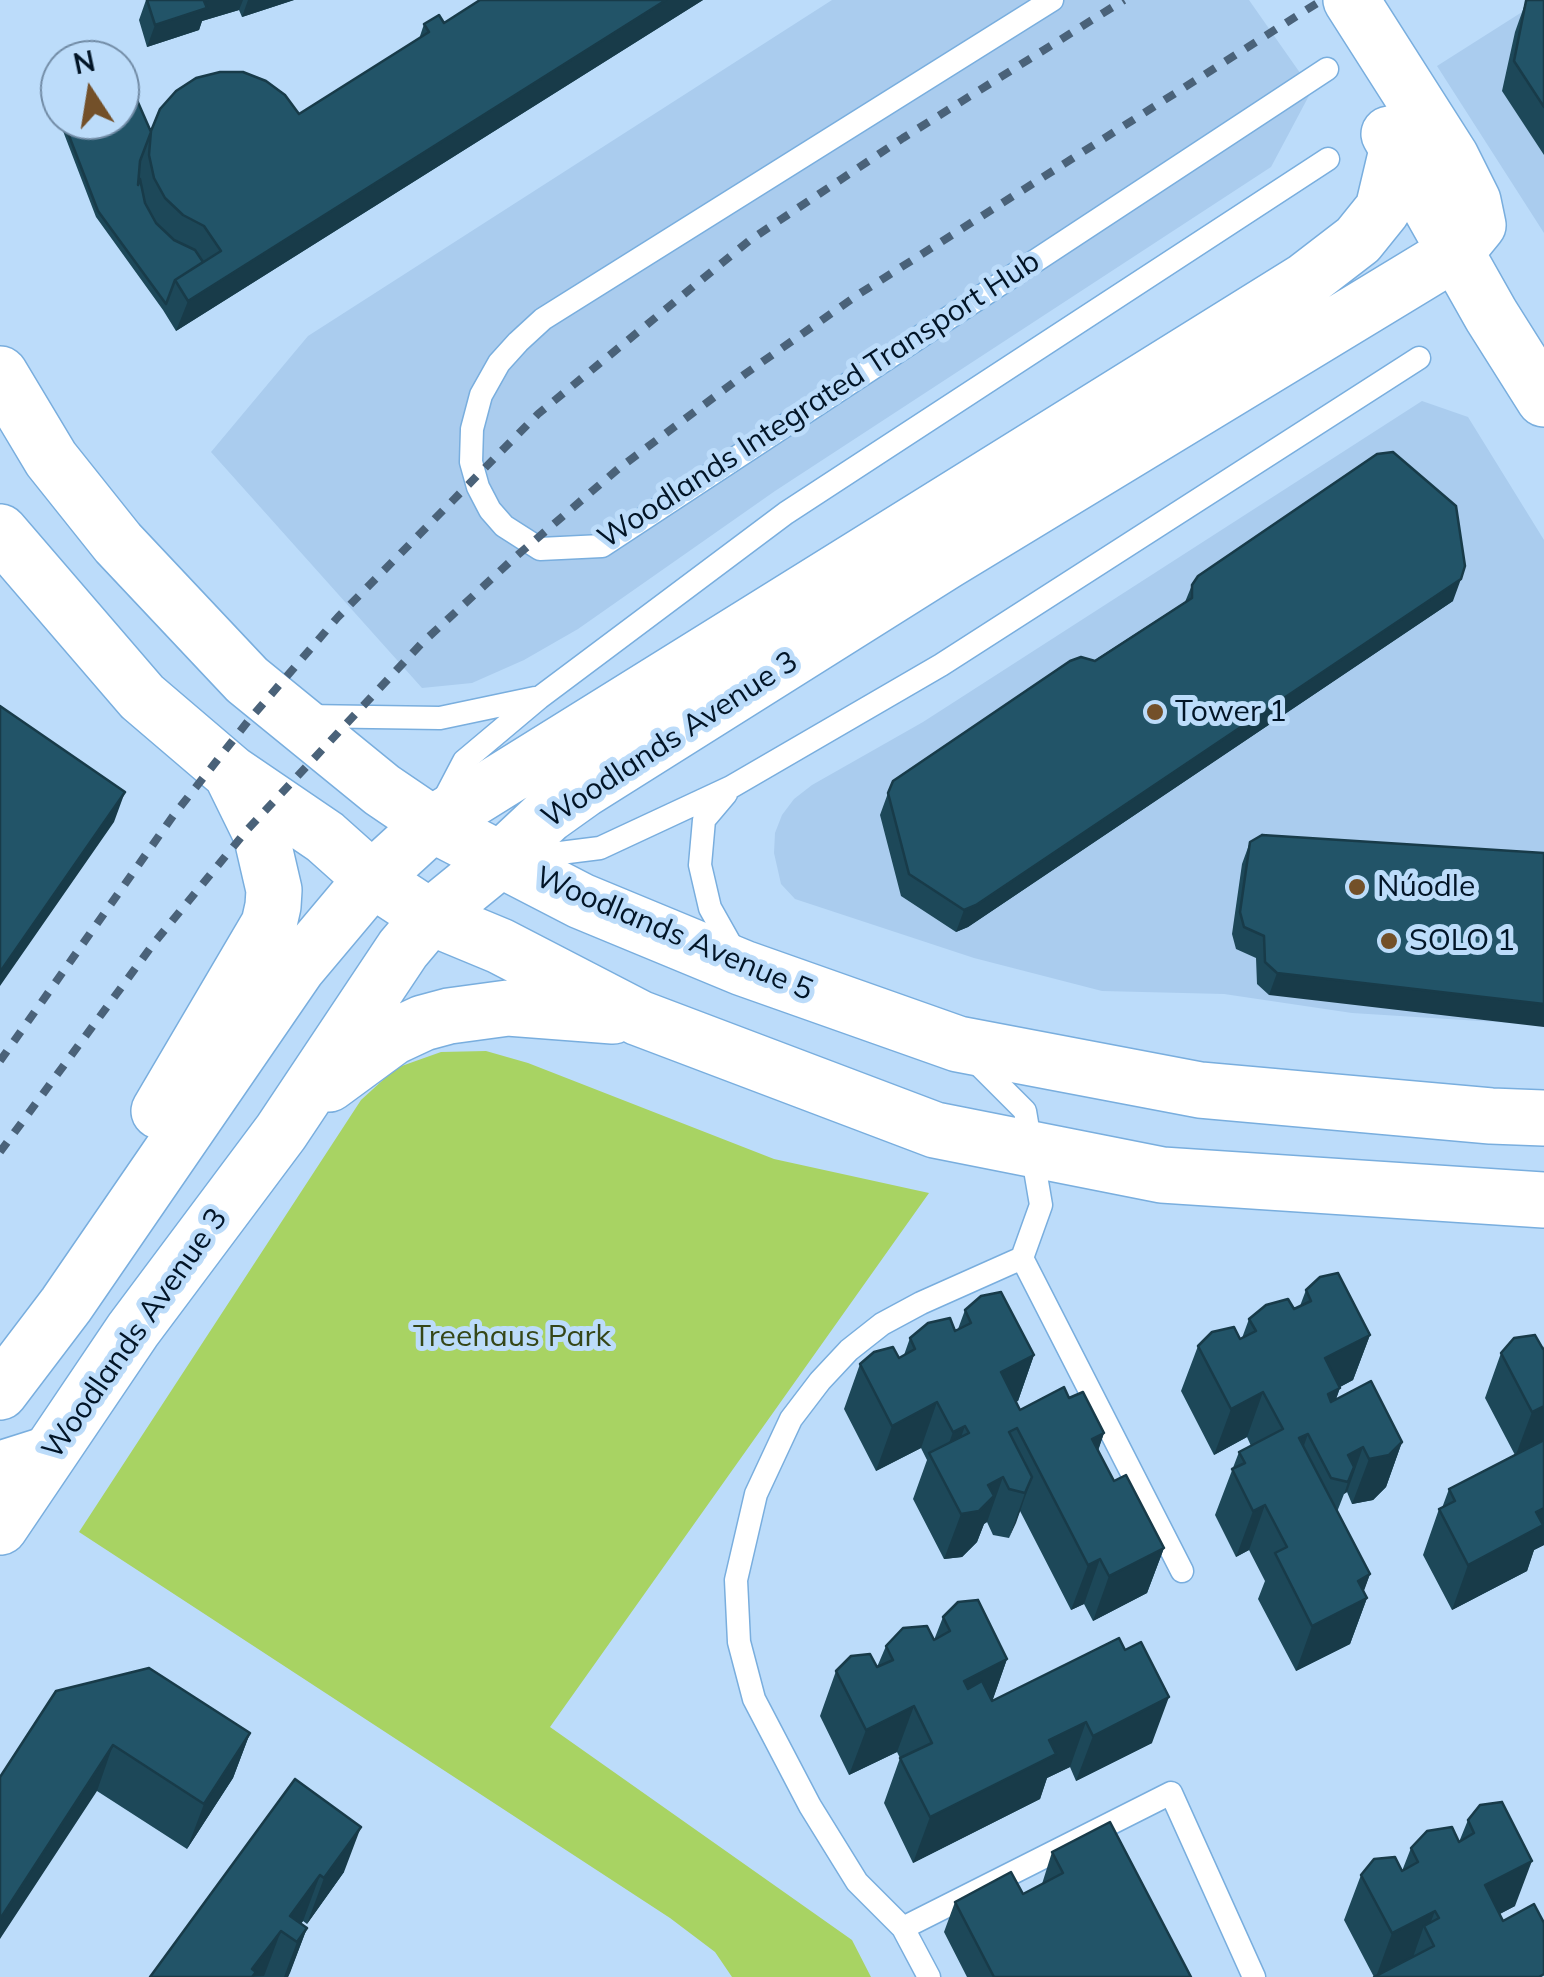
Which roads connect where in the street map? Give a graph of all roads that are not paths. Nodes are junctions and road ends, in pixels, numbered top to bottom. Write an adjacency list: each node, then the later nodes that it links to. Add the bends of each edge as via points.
1 (1052, 0): 4 (lane, Woodlands Integrated Transport Hub, via 543,320 518,342 481,395 472,429 478,487 504,526 540,549 602,546)
2 (1316, 0): 5 (main road)
3 (1351, 0): 7 (main road, via 1473,201 1478,225)
4 (1327, 70)
5 (1397, 150): 7 (main road); 16 (main road, Woodlands Avenue 3, via 1383,209 1358,240 1306,280)
6 (1328, 159): 12 (lane, via 786,513)
7 (1456, 252): 10 (main road); 17 (main road, Woodlands Avenue 3, via 583,790)
8 (1419, 358): 15 (lane, via 941,664)
9 (0, 374): 13 (main road, Woodlands Avenue 5, via 50,459 118,543 247,680)
10 (1544, 399)
11 (0, 532): 14 (main road, via 142,697)
12 (539, 698): 13 (lane, via 440,718); 16 (lane, via 464,761)
13 (292, 716): 16 (main road, Woodlands Avenue 5)
14 (230, 773): 18 (main road, via 325,837); 29 (main road, via 267,856 274,890 268,924)
15 (731, 788): 17 (lane, via 600,848); 20 (lane, via 704,820 700,865 710,908)
16 (432, 824): 17 (main road, Woodlands Avenue 5); 18 (main road, Woodlands Avenue 3)
17 (500, 860): 19 (main road, Woodlands Avenue 3); 20 (main road, Woodlands Avenue 5)
18 (372, 879): 19 (main road); 30 (main road, Woodlands Avenue 3, via 298,968)
19 (430, 917): 21 (main road); 25 (main road, Woodlands Avenue 3)
20 (744, 968): 22 (main road, Woodlands Avenue 5)
21 (639, 1018): 25 (main road, via 508,1008 423,1023 381,1044); 26 (main road, via 935,1130)
22 (958, 1044): 24 (main road, Woodlands Avenue 5, via 1200,1090); 26 (lane, via 1025,1111)
23 (1544, 1104): 24 (main road, Woodlands Avenue 5)
24 (1518, 1117)
25 (281, 1132): 31 (main road, Woodlands Avenue 3)
26 (1034, 1150): 27 (main road, via 1162,1175); 28 (lane, via 1041,1205)
27 (1544, 1200)
28 (1022, 1258): 34 (lane); 35 (lane, via 882,1324 820,1381 791,1419 756,1494 738,1566 740,1642 754,1698 857,1882)
29 (0, 1384)
30 (0, 1392)
31 (54, 1447): 32 (street); 33 (main road, Woodlands Avenue 3)
32 (0, 1464)
33 (0, 1527)
34 (1182, 1571)
35 (903, 1928): 36 (lane); 37 (lane, via 1172,1793)
36 (929, 1977)
37 (1254, 1977)

